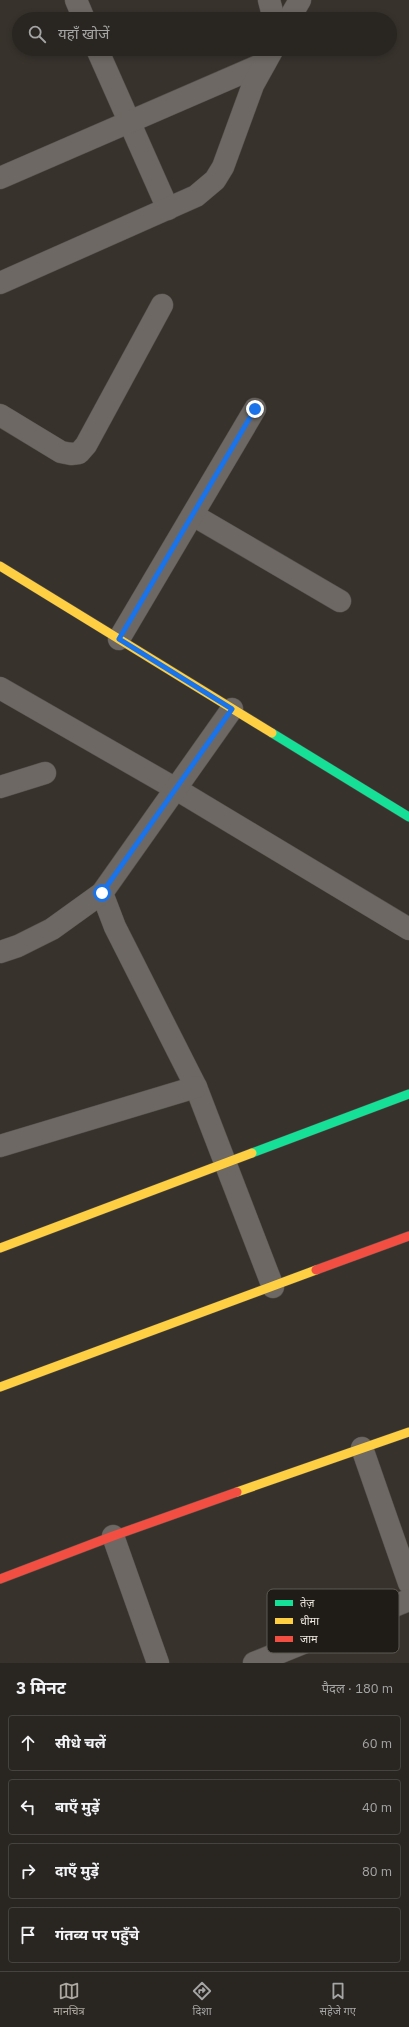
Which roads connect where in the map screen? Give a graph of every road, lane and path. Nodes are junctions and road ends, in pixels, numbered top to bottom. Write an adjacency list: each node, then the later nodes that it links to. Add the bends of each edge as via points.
1 (76, 0): 4 (street)
2 (269, 0): 5 (street)
3 (300, 0): 6 (street)
4 (81, 12)
5 (272, 12)
6 (293, 12)
7 (100, 56): 9 (street)
8 (269, 56): 9 (street); 11 (street, via 253,85 224,167 215,180 196,196)
9 (129, 121): 10 (street); 11 (street)
10 (0, 178)
11 (168, 209): 12 (street)
12 (0, 283)
13 (162, 305): 15 (street, via 86,445 79,453 62,452)
14 (255, 409): 16 (street)
15 (0, 415)
16 (193, 515): 18 (street); 19 (street)
17 (0, 566): 19 (street)
18 (340, 601)
19 (119, 639): 21 (street)
20 (0, 688): 24 (street)
21 (232, 709): 24 (street); 25 (street)
22 (45, 773): 23 (street)
23 (0, 787)
24 (176, 789): 26 (street); 27 (street)
25 (409, 817)
26 (102, 893): 28 (street, via 52,928 18,946); 29 (street, via 115,927)
27 (409, 929)
28 (0, 952)
29 (196, 1087): 31 (street); 32 (street)
30 (409, 1094): 32 (street)
31 (0, 1146)
32 (225, 1164): 34 (street); 35 (street)
33 (409, 1236): 35 (street)
34 (0, 1248)
35 (273, 1286): 36 (street)
36 (0, 1387)
37 (409, 1432): 38 (street)
38 (362, 1448): 39 (street); 41 (street)
39 (112, 1536): 40 (street); 45 (street)
40 (0, 1579)
41 (409, 1583)
42 (409, 1600): 43 (street)
43 (399, 1604)
44 (279, 1653): 46 (street)
45 (158, 1663)
46 (254, 1663)

